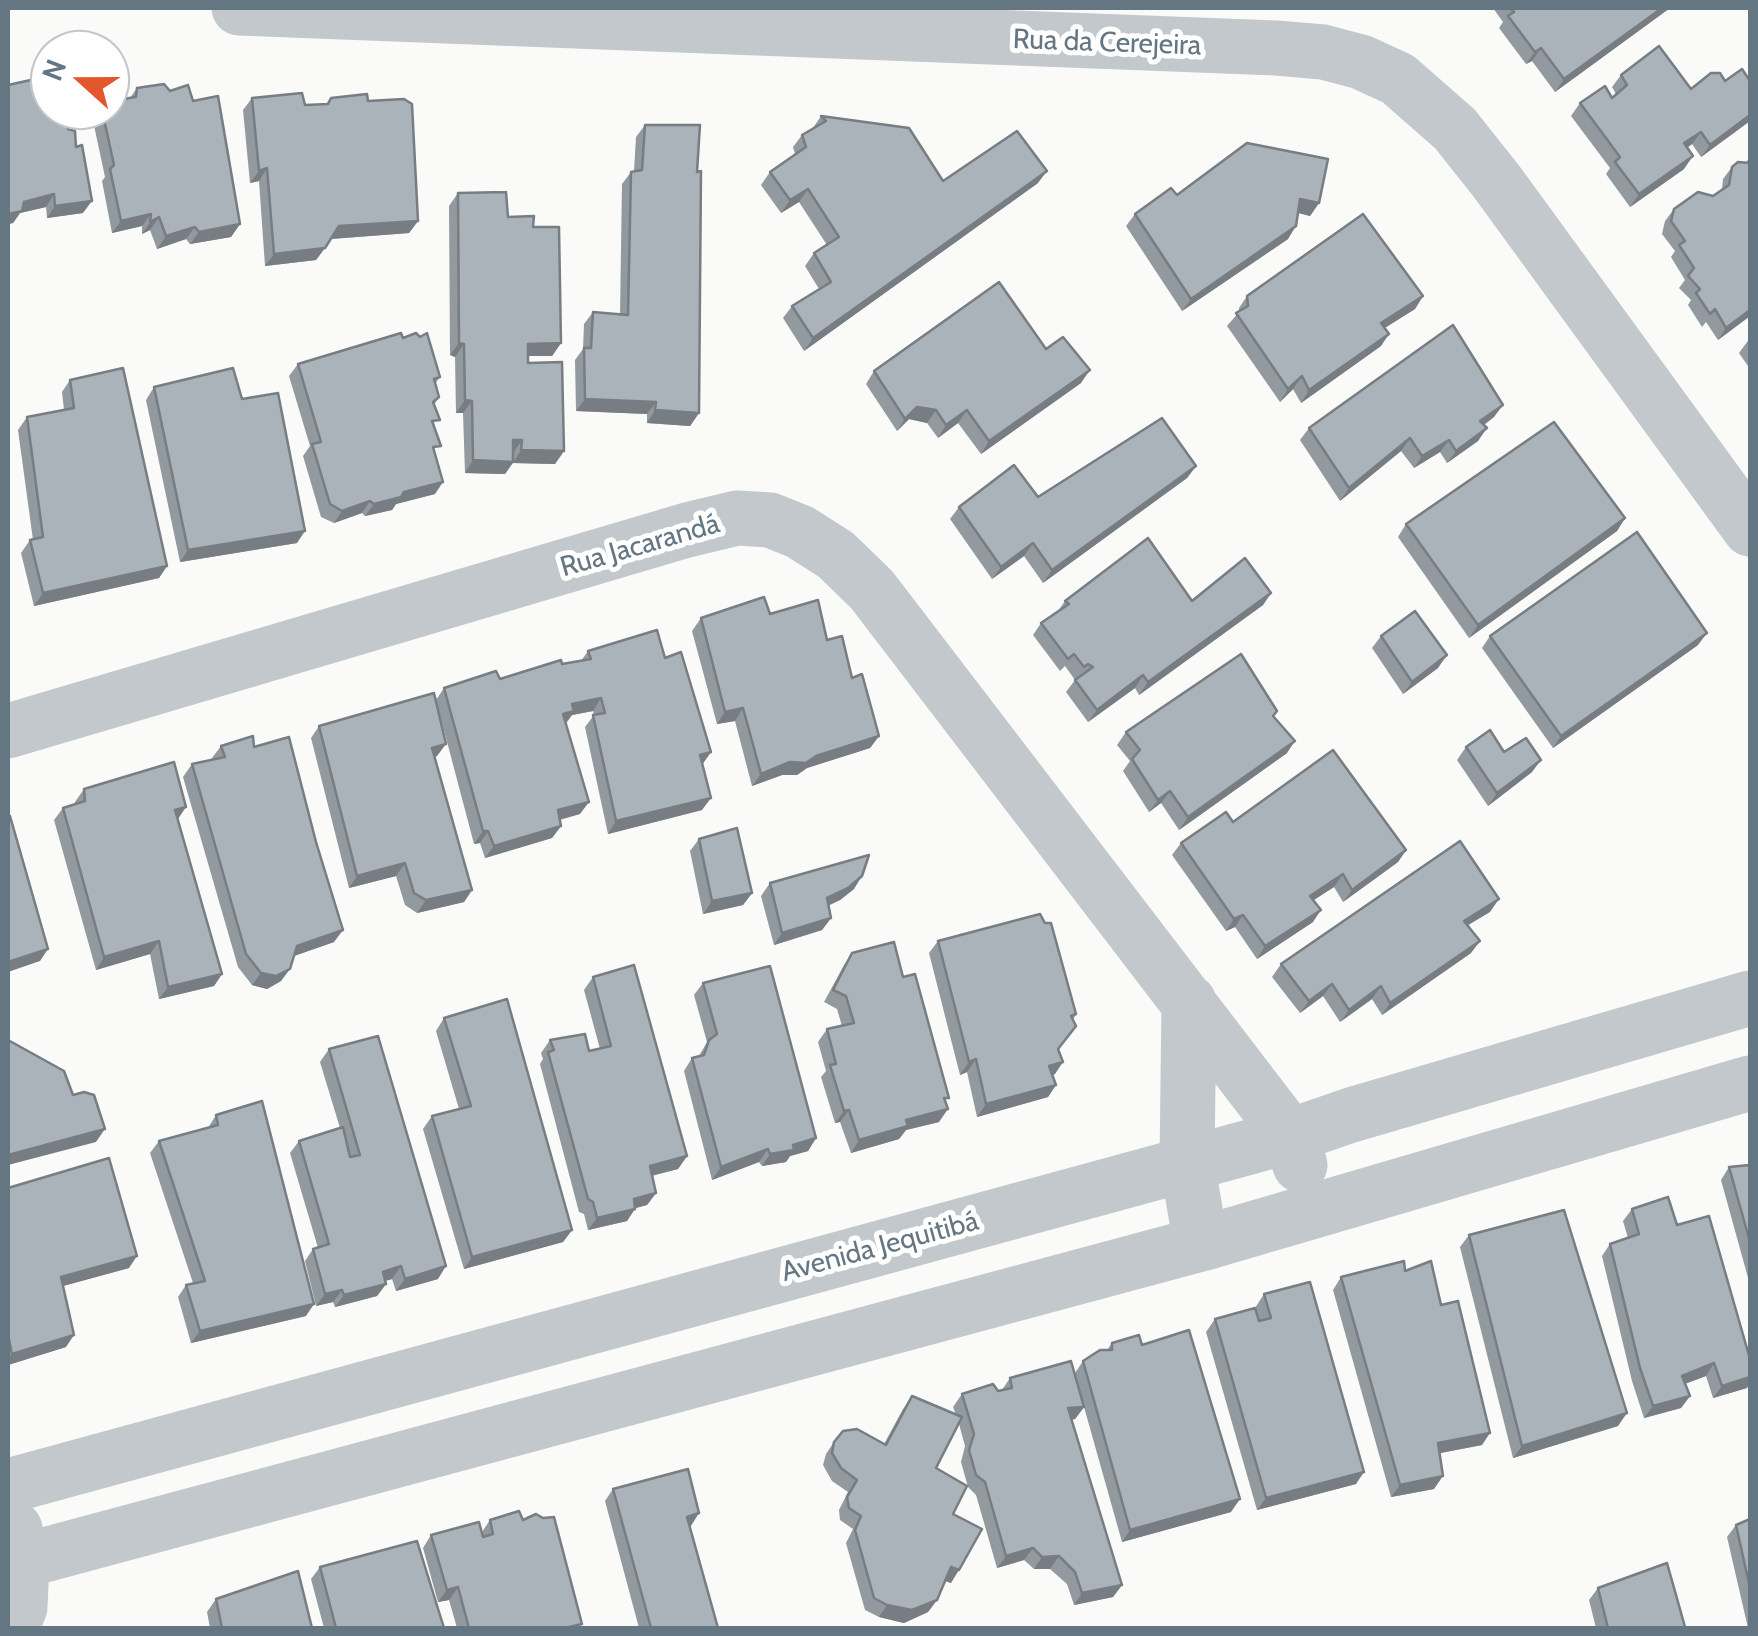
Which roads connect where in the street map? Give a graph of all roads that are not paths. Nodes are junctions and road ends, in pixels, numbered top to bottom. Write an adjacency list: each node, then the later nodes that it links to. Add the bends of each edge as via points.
1 (239, 8): 2 (street, Rua da Cerejeira, via 1276,48 1361,62 1398,79 1455,129)
2 (1750, 529)
3 (8, 731): 5 (street, Rua Jacarandá, via 687,530 737,518 770,520 836,554 872,590)
4 (1750, 998): 7 (street, Avenida Jequitibá)
5 (1189, 1002): 7 (street, Rua Jacarandá); 8 (street)
6 (1750, 1083): 9 (street)
7 (1290, 1136): 8 (street, Avenida Jequitibá); 9 (street, Rua Jacarandá)
8 (1187, 1163): 10 (street); 11 (street, Avenida Jequitibá)
9 (1314, 1209): 10 (street)
10 (1201, 1244): 12 (street)
11 (8, 1486)
12 (15, 1536): 13 (street, via 20,1607)
13 (12, 1628)

